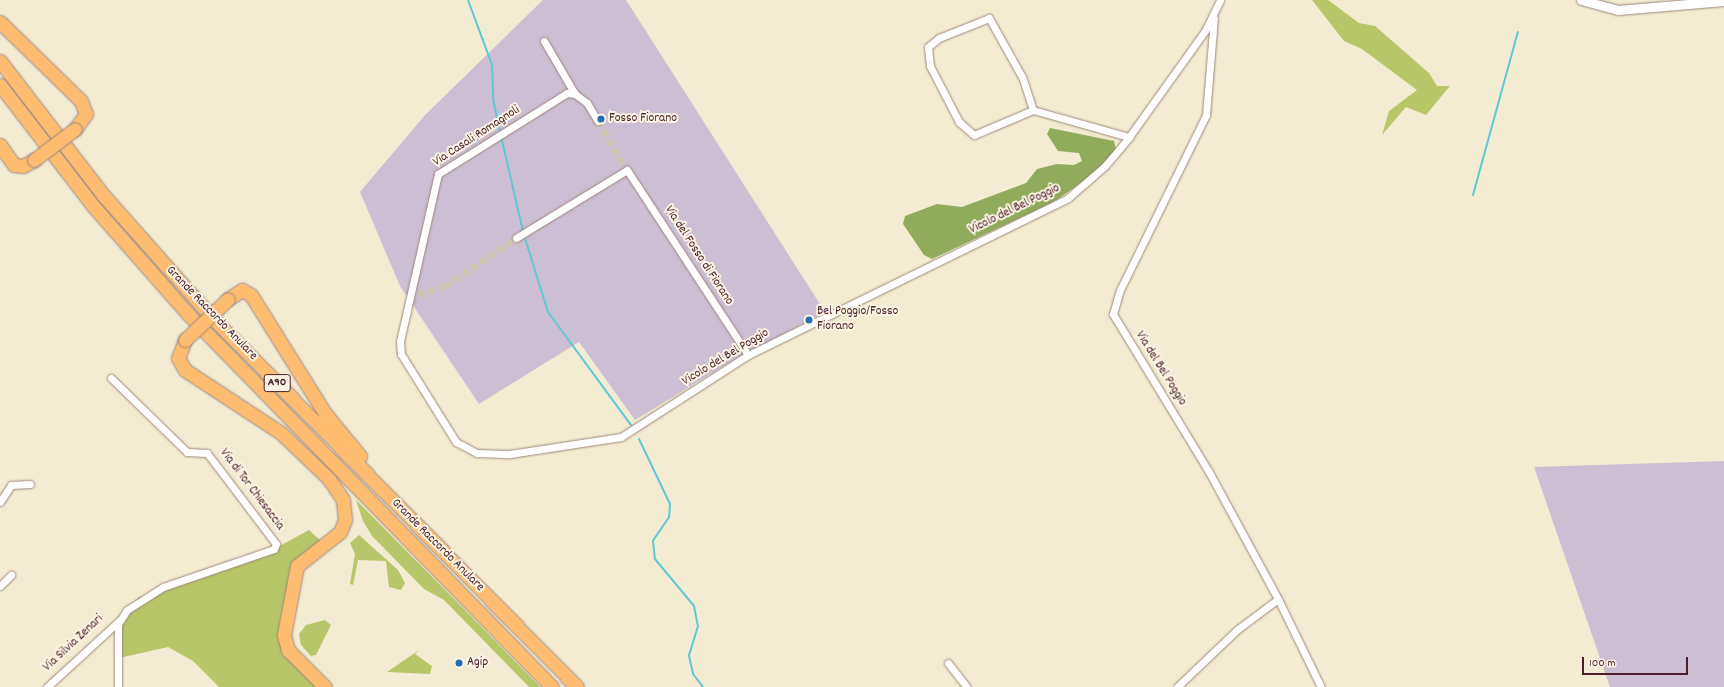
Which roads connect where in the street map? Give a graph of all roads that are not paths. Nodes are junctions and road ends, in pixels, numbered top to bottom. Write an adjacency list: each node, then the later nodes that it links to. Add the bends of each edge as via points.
1 (1220, 0): 5 (street, Vicolo del Bel Poggio)
2 (1581, 0): 4 (street, via 1618,10)
3 (1724, 0): 4 (street)
4 (1684, 2)
5 (1214, 15): 13 (street, Vicolo del Bel Poggio); 24 (street, Via del Bel Poggio, via 1206,115 1120,290 1114,314 1209,472)
6 (0, 22): 14 (highway, bridge, via 81,101 86,114 75,129 23,166 14,165)
7 (544, 41): 10 (street)
8 (0, 61): 21 (highway, Grande Raccordo Anulare / A90, via 99,190 166,268)
9 (0, 85): 30 (highway, Grande Raccordo Anulare / A90, via 94,207 188,314)
10 (575, 94): 12 (street, via 586,103); 16 (street, Via Casali Romagnoli, via 567,94 438,174)
11 (1033, 110): 11 (street, via 978,136 970,133 959,122 930,66 928,46 939,38 989,18 1022,77); 13 (street)
12 (598, 121)
13 (1129, 138): 17 (street, Vicolo del Bel Poggio, via 1105,166 1068,198)
14 (0, 145)
15 (516, 238): 17 (street, Via del Fosso di Fiorano, via 628,170)
16 (409, 298): 17 (street, Vicolo del Bel Poggio, via 401,354 456,442 492,456 620,437)
17 (748, 355)
18 (111, 378): 25 (street, Via di Tor Chiesaccia, via 185,451 207,453 276,544 274,549 155,590 127,610)
19 (30, 484): 20 (street, via 11,485)
20 (0, 502)
21 (403, 511): 29 (highway, bridge, via 324,412 249,293 240,291 228,299 185,340 178,358 185,370 281,433 329,479 343,500 345,520 340,532 297,566 284,634 288,650); 31 (highway, Grande Raccordo Anulare / A90)
22 (11, 575): 23 (street)
23 (0, 586)
24 (1278, 599): 33 (street, via 1238,629); 34 (street, Via del Bel Poggio)
25 (119, 621): 27 (street, Via Silvia Zenari); 28 (street)
26 (948, 662): 32 (street)
27 (47, 687)
28 (118, 687)
29 (325, 687)
30 (552, 687)
31 (576, 687)
32 (967, 687)
33 (1177, 687)
34 (1321, 687)

